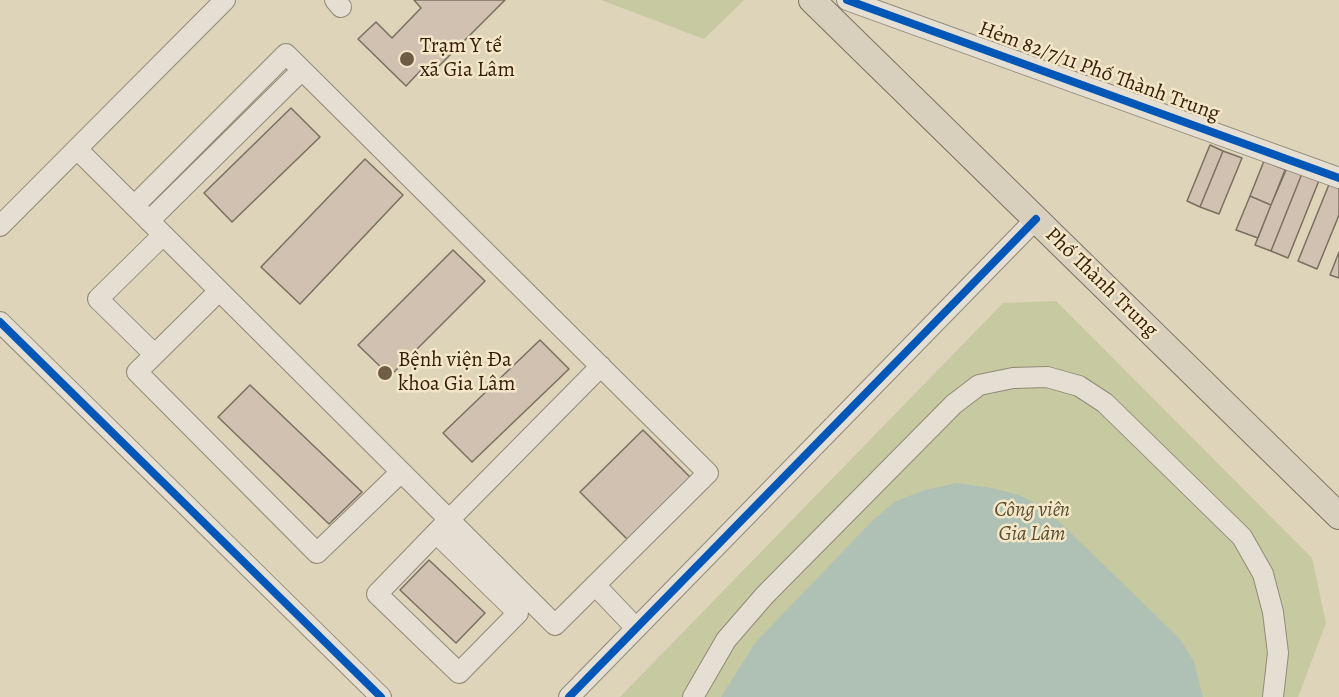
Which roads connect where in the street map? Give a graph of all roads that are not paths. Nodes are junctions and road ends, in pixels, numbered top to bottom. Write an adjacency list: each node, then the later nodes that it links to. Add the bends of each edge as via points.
1 (225, 0): 5 (street)
2 (812, 0): 8 (main road, Phố Thành Trung)
3 (847, 0): 6 (street, Hẻm 82/7/11 Phố Thành Trung)
4 (302, 70): 7 (street, via 286,54); 9 (street); 15 (street)
5 (77, 149): 7 (street); 10 (street)
6 (1339, 178)
7 (134, 206): 9 (street)
8 (1036, 219): 17 (main road, Phố Thành Trung); 20 (street)
9 (149, 221): 11 (street)
10 (0, 226)
11 (163, 235): 12 (street); 14 (street, via 98,299)
12 (219, 291): 14 (street); 16 (street)
13 (0, 322): 21 (street)
14 (154, 354): 16 (street, via 137,372 317,553)
15 (601, 366): 18 (street); 19 (street, via 708,473)
16 (401, 472): 18 (street)
17 (1339, 516)
18 (443, 526): 18 (street, via 518,613 459,673 377,594); 19 (street, via 555,625)
19 (595, 585): 20 (street)
20 (636, 628): 22 (street)
21 (381, 697)
22 (569, 697)
23 (693, 697): 24 (street, via 726,640 765,595 954,404 979,385 1047,377 1079,386 1105,403 1242,537 1263,574 1273,612 1278,653)
24 (1273, 697)

